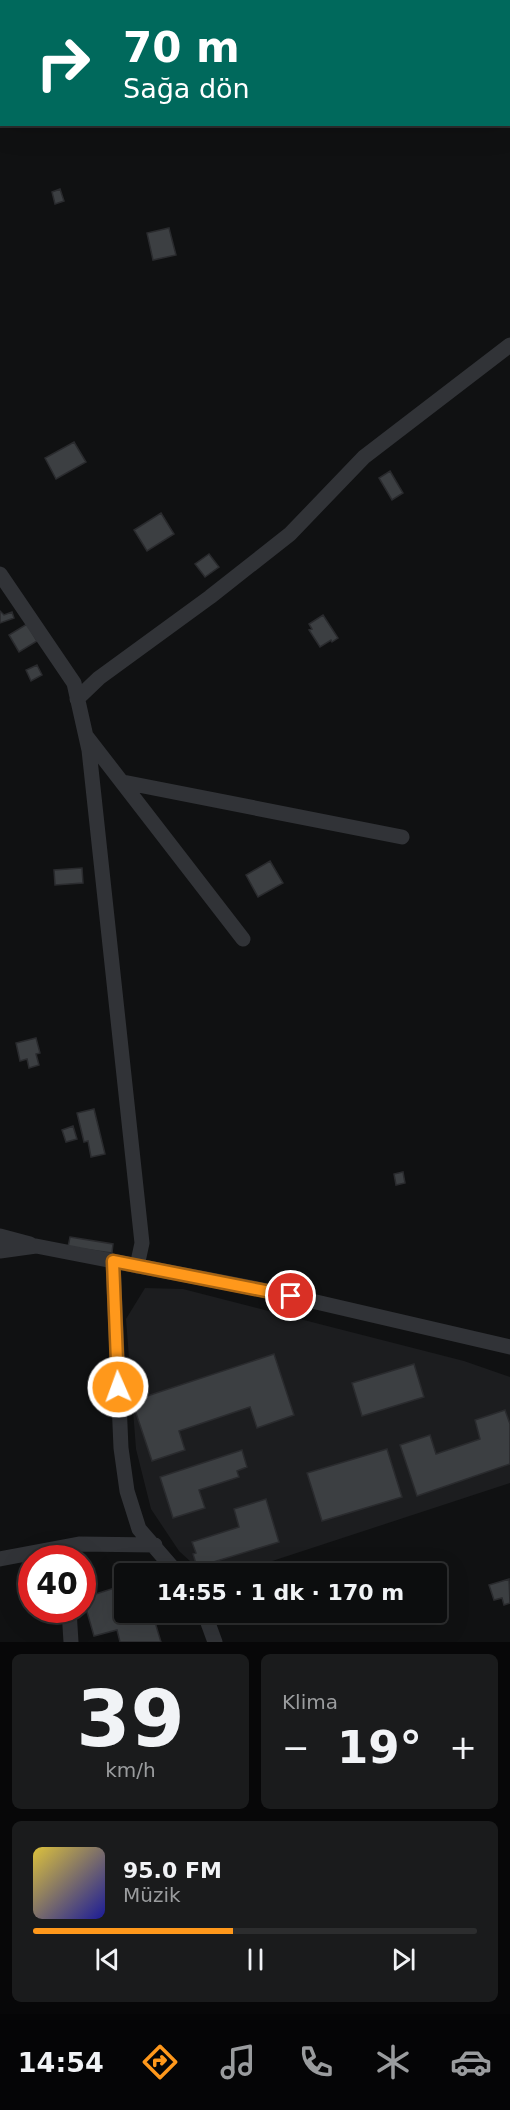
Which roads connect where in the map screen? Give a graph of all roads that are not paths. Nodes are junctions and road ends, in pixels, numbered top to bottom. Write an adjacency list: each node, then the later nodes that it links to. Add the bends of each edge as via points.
1 (510, 345): 3 (street, via 364,457 290,534 99,678)
2 (0, 574): 3 (street, via 74,683)
3 (77, 699): 4 (street)
4 (85, 734): 5 (street); 12 (street, via 142,1243)
5 (123, 782): 6 (street); 7 (street)
6 (402, 837)
7 (243, 939)
8 (0, 1236): 9 (street)
9 (36, 1245): 10 (street); 11 (street)
10 (0, 1251)
11 (113, 1261): 12 (street); 15 (street, via 121,1448 127,1491 140,1529)
12 (137, 1266): 13 (street, via 273,1292)
13 (510, 1347)
14 (78, 1545): 15 (street)
15 (154, 1545): 18 (street)
16 (18, 1556): 17 (street)
17 (0, 1558)
18 (169, 1563)
19 (70, 1623): 21 (street)
20 (208, 1623): 22 (street)
21 (71, 1642)
22 (215, 1642)

